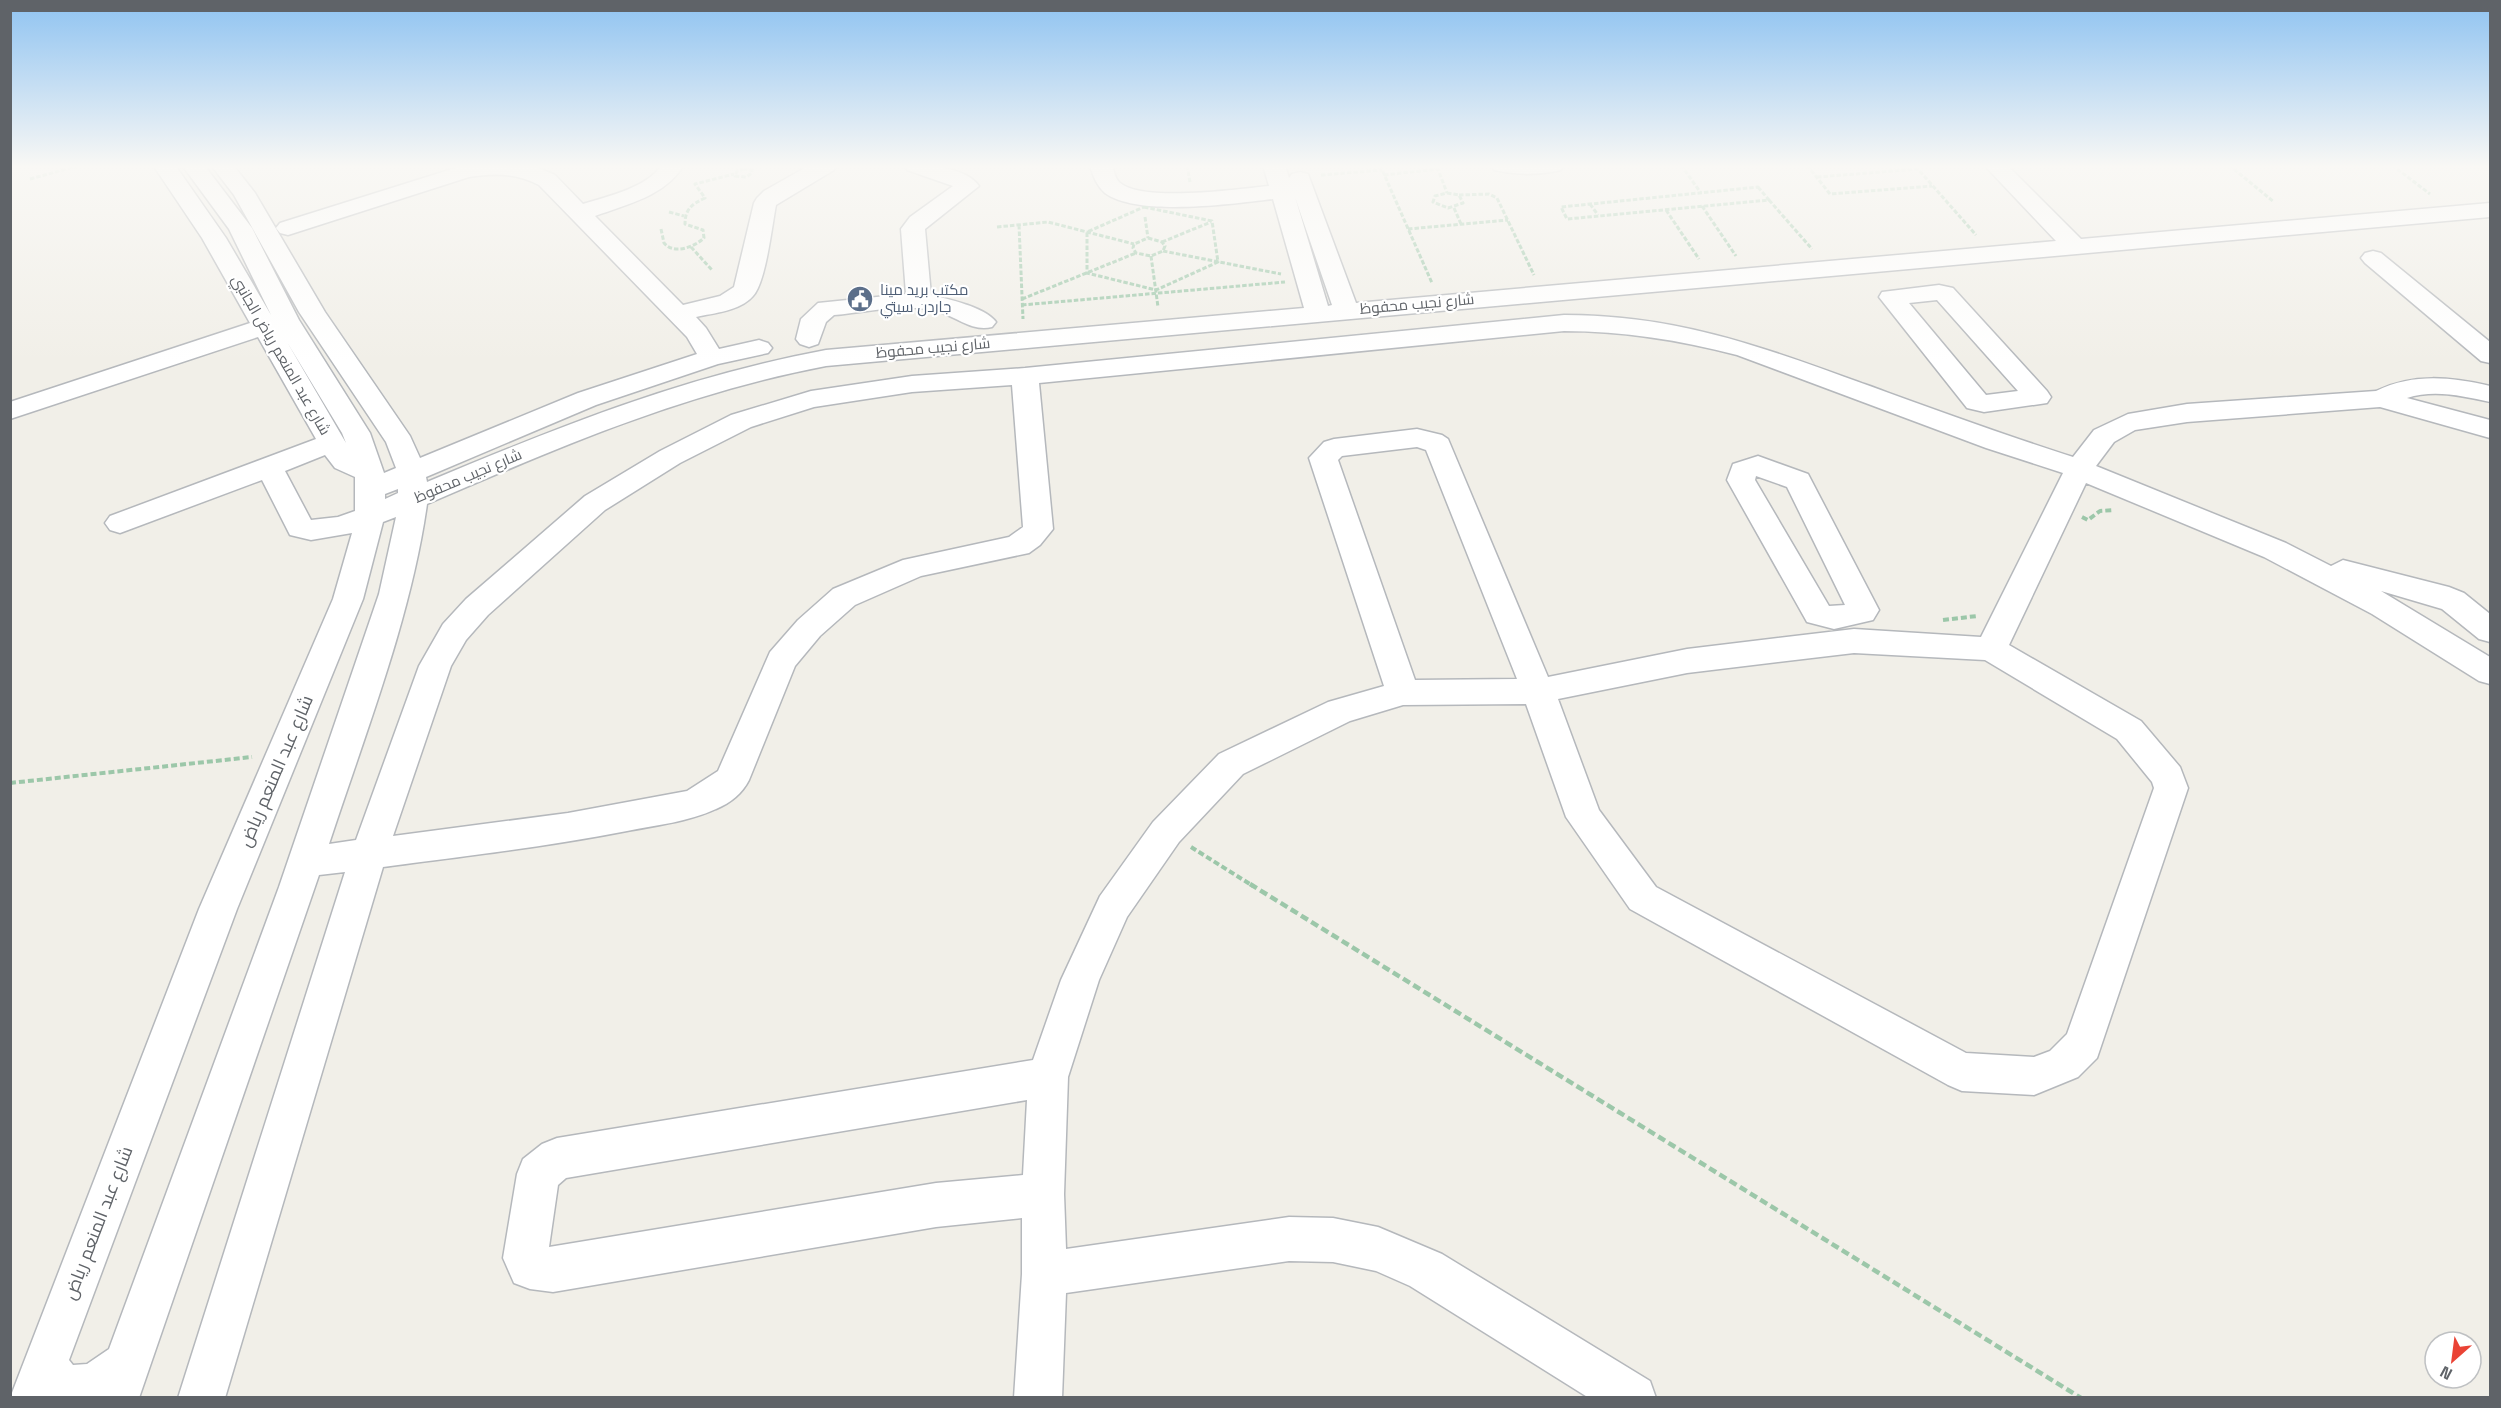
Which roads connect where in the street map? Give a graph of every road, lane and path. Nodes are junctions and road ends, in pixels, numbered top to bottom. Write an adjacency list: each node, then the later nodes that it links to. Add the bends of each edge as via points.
1 (209, 231): 51 (street, شارع عبد المنعم رياض الجانبي)
2 (241, 231): 51 (street, شارع عبد المنعم رياض)
3 (266, 231): 63 (street, via 312,312 400,442)
4 (290, 231): 63 (street, via 426,443 426,452)
5 (597, 231): 49 (street)
6 (661, 231): 28 (path, via 666,246)
7 (702, 231): 28 (path, via 705,234 700,243)
8 (759, 231): 49 (street, via 744,293)
9 (913, 231): 46 (street)
10 (1020, 231): 48 (path)
11 (1082, 231): 25 (path)
12 (1090, 231): 25 (path)
13 (1213, 231): 37 (path)
14 (1303, 231): 44 (street)
15 (1315, 231): 47 (street)
16 (1409, 231): 42 (path)
17 (1513, 231): 41 (path)
18 (1680, 231): 36 (path)
19 (1718, 231): 34 (path)
20 (1796, 231): 30 (path)
21 (1972, 231): 26 (path)
22 (2026, 231): 26 (street, شارع نجيب محفوظ)
23 (2060, 231): 29 (street)
24 (2258, 231): 29 (street, شارع نجيب محفوظ)
25 (1087, 232): 27 (path); 40 (path)
26 (1976, 235): 30 (street, شارع نجيب محفوظ)
27 (1134, 244): 31 (path, via 1148,238 1158,240 1165,246); 32 (path)
28 (691, 247): 39 (path)
29 (2075, 247): 38 (street, شارع نجيب محفوظ)
30 (1812, 250): 34 (street, شارع نجيب محفوظ)
31 (1163, 251): 33 (path); 37 (path)
32 (1136, 253): 33 (path); 40 (path)
33 (1151, 256): 45 (path)
34 (1737, 257): 36 (street, شارع نجيب محفوظ)
35 (2373, 258): 53 (street)
36 (1700, 260): 41 (street, شارع نجيب محفوظ)
37 (1218, 261): 44 (path); 45 (path)
38 (1895, 262): 43 (street); 47 (street, شارع نجيب محفوظ)
39 (712, 270)
40 (1087, 273): 45 (path); 48 (path)
41 (1534, 275): 42 (street, شارع نجيب محفوظ)
42 (1432, 283): 47 (street, شارع نجيب محفوظ)
43 (1916, 293): 43 (street, via 1891,297 1977,402 2038,397 1944,293)
44 (1313, 295): 45 (street, شارع نجيب محفوظ); 45 (path); 47 (street, شارع نجيب محفوظ); 63 (street, شارع نجيب محفوظ, via 776,366 669,396)
45 (1157, 297): 48 (street, شارع نجيب محفوظ); 48 (path)
46 (919, 300): 50 (street, via 949,307); 52 (street, via 827,308 814,320)
47 (1342, 301)
48 (1022, 308): 50 (street, شارع نجيب محفوظ)
49 (678, 313): 54 (street, via 697,333)
50 (983, 322): 52 (street, شارع نجيب محفوظ)
51 (275, 324): 58 (street); 60 (street, شارع عبد المنعم رياض الجانبي); 64 (street, شارع عبد المنعم رياض, via 356,433 365,452)
52 (810, 339): 54 (street, شارع نجيب محفوظ)
53 (2490, 355)
54 (712, 358): 63 (street, شارع نجيب محفوظ, via 587,399)
55 (1025, 376): 62 (street, via 1564,323 1605,323 1699,337 1746,350); 78 (street, via 912,384 811,399 778,408 741,421 670,457 595,503 504,582 454,632 435,666); 78 (street, via 1038,529 1018,546 914,567 844,597 781,660 732,780 717,794 687,805 568,828)
56 (2490, 394): 57 (street, via 2430,385)
57 (2380, 399): 59 (street); 62 (street, via 2187,413 2128,423 2104,436)
58 (10, 411)
59 (2490, 429)
60 (331, 443): 61 (street); 64 (street, شارع عبد المنعم رياض الجانبي)
61 (269, 466): 64 (street, شارع نجيب محفوظ, via 300,528 309,531 323,531); 65 (street)
62 (2079, 469): 66 (street); 71 (street)
63 (412, 480): 64 (street, شارع نجيب محفوظ); 79 (street, via 406,545 394,594)
64 (371, 493): 75 (street, شارع عبد المنعم رياض, via 362,555 348,598)
65 (120, 523)
66 (2275, 550): 70 (street, via 2438,595 2453,601); 72 (street, via 2383,606)
67 (1988, 612): 68 (path)
68 (1938, 621)
69 (1848, 628): 69 (street, via 1864,611 1798,481 1758,465 1743,471 1741,480 1818,614); 71 (street); 73 (street)
70 (2490, 631)
71 (1990, 649): 73 (street, via 2129,730 2168,777 2171,788 2083,1045 2064,1064 2034,1076 1962,1072 1643,898 1584,817)
72 (2490, 672)
73 (1538, 691): 74 (street); 74 (street, via 1438,445 1417,438 1334,448 1323,458)
74 (1403, 693): 77 (street, via 1340,711 1231,764)
75 (283, 753): 76 (path); 83 (street, شارع عبد المنعم رياض, via 218,909)
76 (10, 783)
77 (1166, 831): 80 (street, via 1113,908 1080,980); 88 (path)
78 (369, 854): 79 (street); 85 (street)
79 (306, 862): 84 (street)
80 (1048, 1077): 81 (street); 81 (street, via 557,1159 538,1174 525,1258 530,1267 553,1270 936,1205)
81 (1043, 1194): 82 (street)
82 (1044, 1274): 86 (street); 87 (street, via 1289,1239 1333,1239 1378,1248 1426,1270)
83 (39, 1379): 84 (street, via 69,1388 88,1387 109,1378)
84 (122, 1380)
85 (201, 1398)
86 (1038, 1398)
87 (1633, 1398)
88 (2081, 1398)

